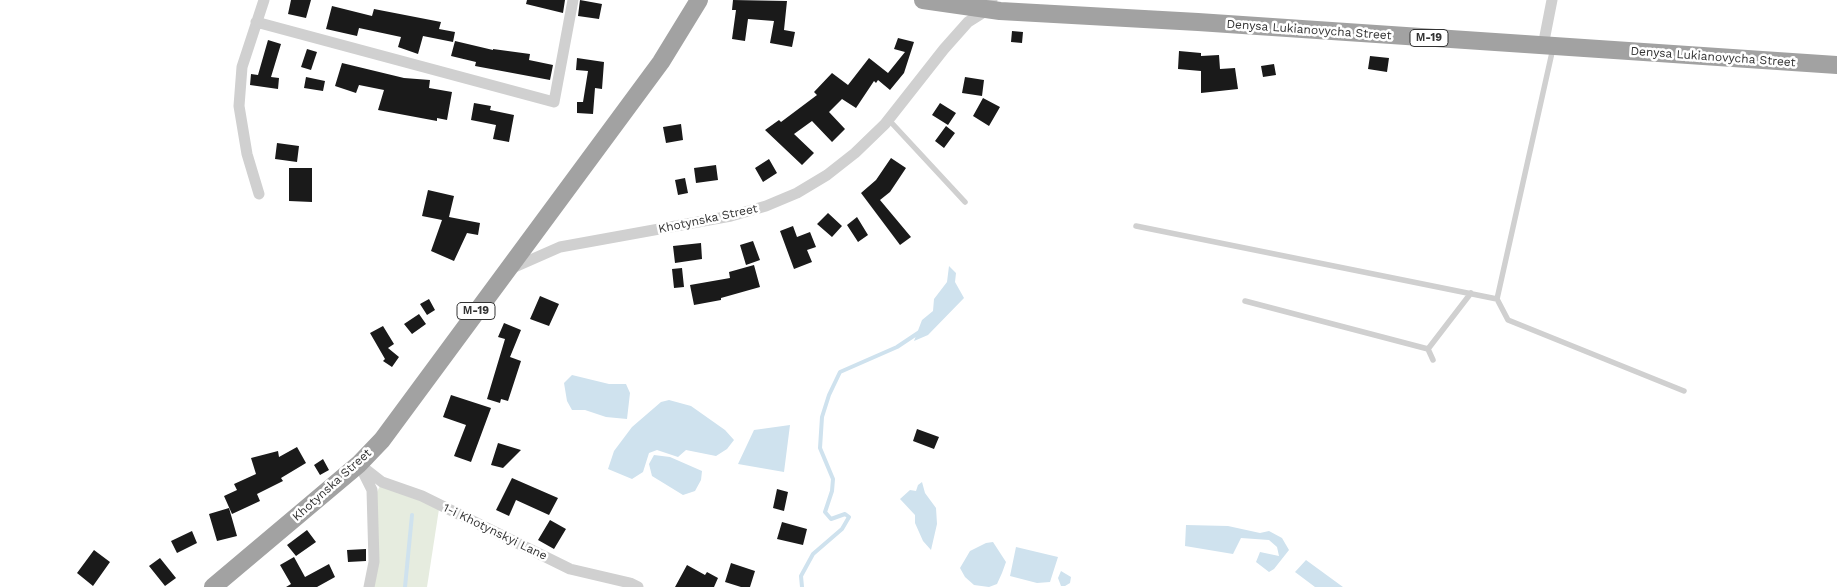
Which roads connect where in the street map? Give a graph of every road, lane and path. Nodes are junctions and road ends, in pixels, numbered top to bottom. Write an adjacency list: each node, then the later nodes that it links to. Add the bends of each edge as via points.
1 (264, 0): 8 (street)
2 (573, 0): 8 (street, via 554,102)
3 (699, 0): 15 (highway, Khotynska Street / М-19, via 661,62)
4 (923, 0): 6 (highway, М-19)
5 (1552, 0): 9 (street)
6 (989, 5): 7 (highway, М-19); 11 (street, Khotynska Street, via 968,22)
7 (1023, 6): 9 (highway, Denysa Lukianovycha Street / М-19)
8 (256, 22): 12 (street, via 242,67 238,106 247,154)
9 (1548, 46): 10 (highway, Denysa Lukianovycha Street / М-19); 17 (lane)
10 (1837, 65)
11 (888, 119): 13 (lane); 15 (street, Khotynska Street, via 855,153 827,175 766,206 731,216 560,247)
12 (260, 194)
13 (965, 202)
14 (1136, 226): 16 (lane)
15 (506, 270): 22 (highway, Khotynska Street / М-19, via 382,440)
16 (1470, 293): 17 (lane); 19 (lane)
17 (1497, 299): 21 (lane, via 1508,320)
18 (1245, 301): 19 (lane)
19 (1428, 349): 20 (lane)
20 (1434, 360)
21 (1684, 391)
22 (359, 464): 23 (street, 1-i Khotynskyi Lane, via 382,482 422,496 570,569); 24 (highway, Khotynska Street / М-19); 25 (street, via 372,490 374,562)
23 (608, 582): 26 (street, 1-i Khotynskyi Lane)
24 (213, 587)
25 (370, 587)
26 (638, 587)

